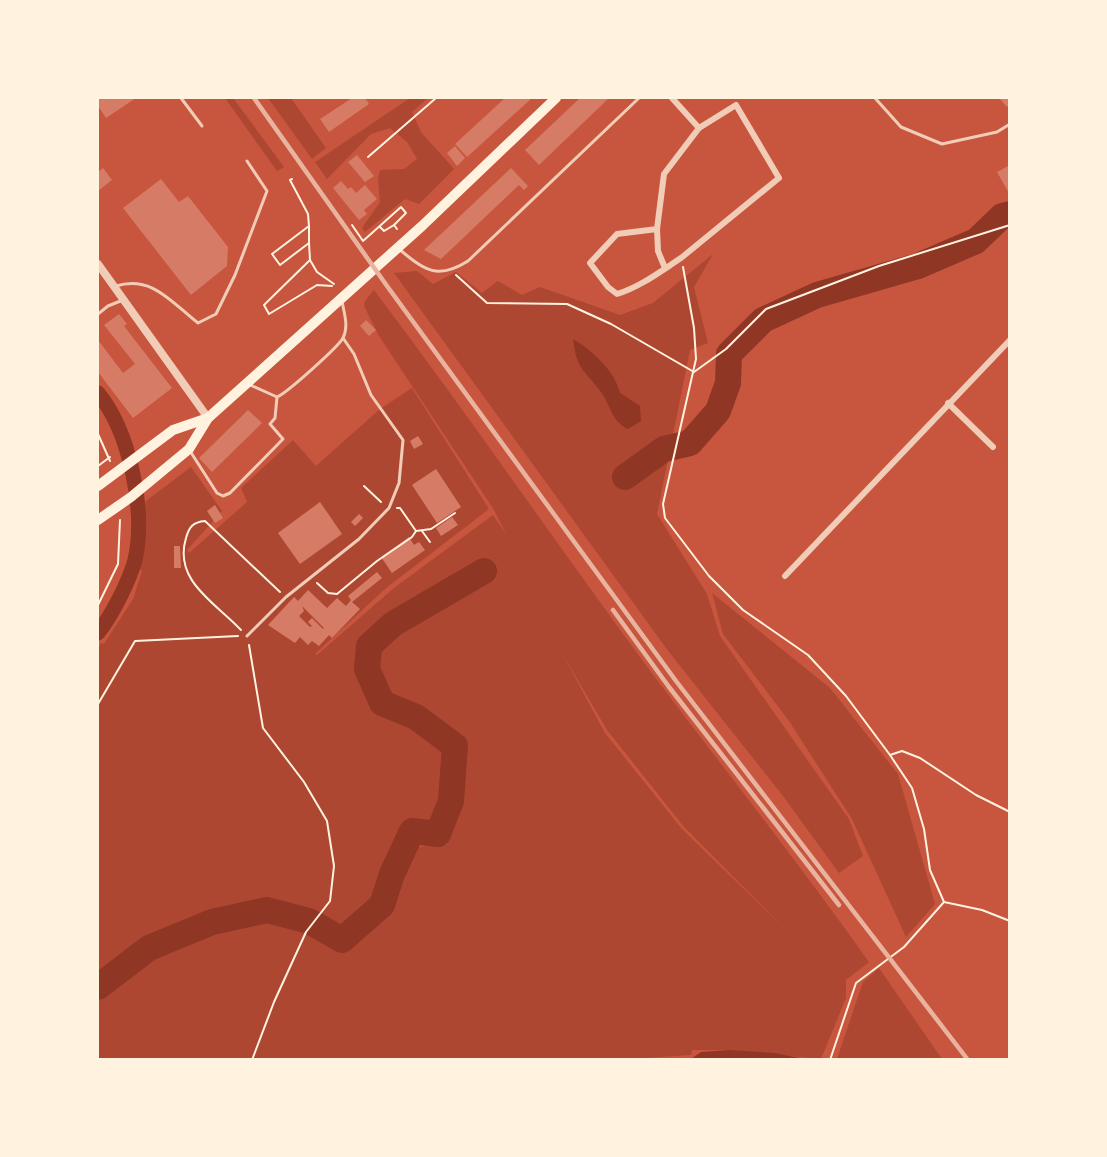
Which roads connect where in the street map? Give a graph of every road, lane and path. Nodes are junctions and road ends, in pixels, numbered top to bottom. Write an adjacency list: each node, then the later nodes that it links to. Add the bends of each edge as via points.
1 (181, 98): 8 (lane)
2 (436, 98): 10 (path)
3 (556, 98): 21 (main road)
4 (639, 98): 26 (lane, via 468,261)
5 (672, 98): 9 (street)
6 (875, 98): 7 (lane, via 901,127 942,144 997,132)
7 (1010, 124)
8 (202, 126)
9 (699, 128): 19 (street, via 664,174); 22 (street, via 736,105 779,178)
10 (368, 157)
11 (247, 161): 27 (lane, via 267,191 216,314 198,323 148,284)
12 (292, 179): 16 (path, via 308,214)
13 (352, 225): 17 (path, via 363,241)
14 (394, 225): 17 (path, via 384,231); 17 (path, via 406,213 401,207); 18 (path)
15 (1010, 225): 33 (path, via 879,266 766,309 726,350)
16 (309, 226): 20 (path); 20 (path, via 272,255 280,266)
17 (380, 226)
18 (398, 229)
19 (657, 229): 25 (street, via 658,251); 25 (street, via 617,234 590,263 617,294)
20 (309, 243): 23 (path)
21 (398, 248): 26 (lane, via 438,273); 29 (main road)
22 (681, 258): 25 (street); 33 (path, via 694,328)
23 (309, 260): 23 (path, via 264,305 269,314 317,285 333,285)
24 (98, 264): 27 (street)
25 (665, 268)
26 (451, 271): 33 (path, via 488,303 567,304 612,324)
27 (114, 287): 28 (street)
28 (124, 300): 30 (lane); 37 (street)
29 (341, 300): 31 (lane, via 347,323); 34 (main road)
30 (98, 314)
31 (343, 338): 35 (lane); 44 (lane, via 354,354 370,395 403,440 399,483)
32 (1010, 340): 36 (street)
33 (694, 372): 55 (path, via 663,504 665,518 709,576 744,610 808,655 846,696)
34 (248, 383): 35 (lane); 37 (main road)
35 (277, 397): 39 (lane, via 275,418 270,424 283,439 230,493 217,493)
36 (948, 403): 38 (street); 50 (street)
37 (208, 418): 39 (main road); 42 (main road, via 173,430)
38 (993, 447)
39 (189, 449): 46 (main road)
40 (110, 457): 41 (path)
41 (98, 466)
42 (99, 485)
43 (364, 486): 44 (path)
44 (389, 508): 47 (path, via 400,508); 51 (lane, via 359,539)
45 (456, 513): 48 (path)
46 (102, 518)
47 (416, 531): 48 (path); 51 (path, via 337,594 328,593)
48 (422, 531): 49 (path)
49 (430, 542)
50 (785, 576)
51 (311, 577): 52 (lane)
52 (286, 597): 53 (lane); 53 (path, via 205,521 189,528 184,561 195,588)
53 (247, 636): 54 (path, via 135,641); 59 (path, via 263,728 304,782 327,821 334,866 330,901 306,932)
54 (98, 704)
55 (890, 755): 56 (path, via 902,751 920,758); 57 (path, via 912,788 930,870)
56 (1010, 812)
57 (944, 902): 58 (path); 60 (path, via 903,947 856,983)
58 (1010, 921)
59 (252, 1059)
60 (830, 1059)

